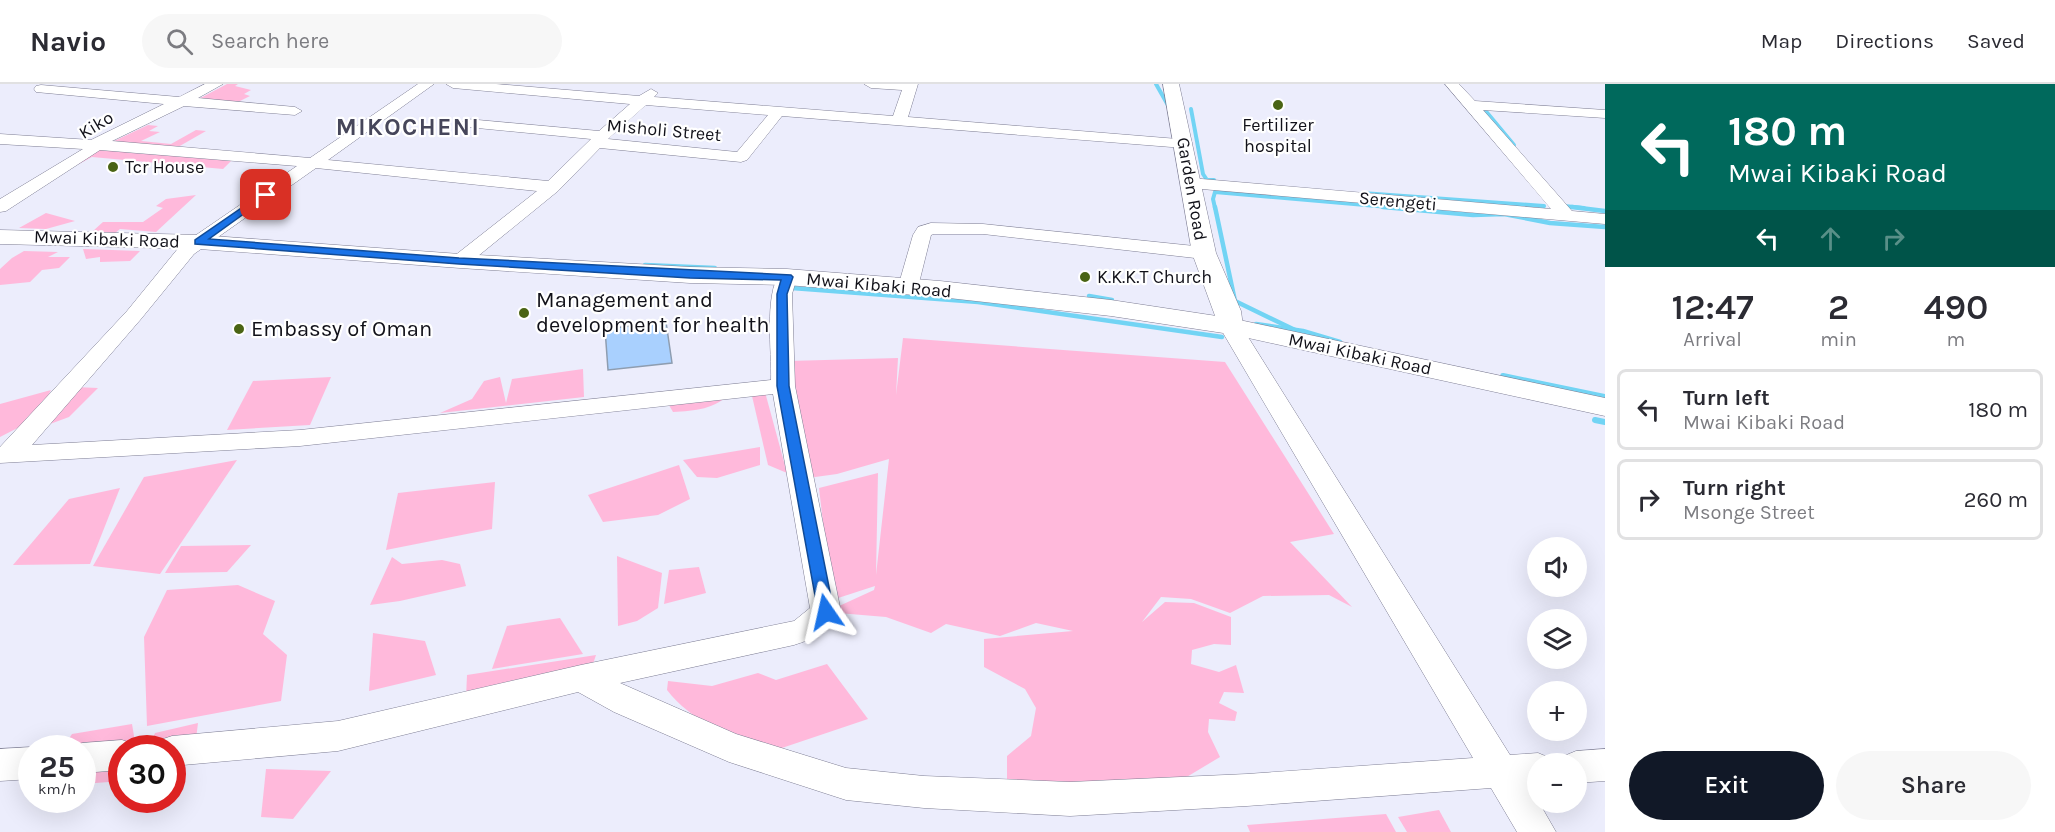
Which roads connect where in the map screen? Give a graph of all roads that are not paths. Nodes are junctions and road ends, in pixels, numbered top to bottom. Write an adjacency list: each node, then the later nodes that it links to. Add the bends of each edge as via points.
1 (216, 84): 13 (street, Kiko)
2 (427, 84): 24 (street)
3 (453, 84): 8 (street)
4 (660, 84): 12 (street)
5 (872, 84): 9 (street)
6 (1171, 84): 22 (street, Garden Road)
7 (1452, 84): 14 (street)
8 (477, 85): 11 (street)
9 (910, 85): 18 (street)
10 (41, 89): 13 (street)
11 (562, 89): 12 (street)
12 (645, 100): 16 (street); 21 (street)
13 (184, 102): 15 (street); 23 (street, Kiko)
14 (1470, 105): 17 (street); 28 (street)
15 (295, 111)
16 (778, 111): 18 (street); 21 (street, Misholi Street, via 741,157)
17 (1605, 114)
18 (898, 121): 22 (street)
19 (467, 123): 21 (street)
20 (0, 140): 23 (street)
21 (600, 140): 26 (street)
22 (1184, 143): 25 (street, Garden Road)
23 (95, 144): 24 (street); 27 (street, Kiko, via 92,150)
24 (313, 163): 26 (street); 31 (street)
25 (1190, 183): 28 (street, Serengeti); 32 (street, Garden Road)
26 (552, 187): 33 (street)
27 (0, 207)
28 (1567, 216): 29 (street, Serengeti)
29 (1605, 219)
30 (0, 237): 31 (main road, Mwai Kibaki Road)
31 (199, 242): 33 (main road, Mwai Kibaki Road); 39 (street, via 187,250 134,315)
32 (1204, 253): 35 (street, via 983,229 931,228 922,235); 36 (street, Garden Road, via 1228,311)
33 (459, 261): 34 (main road, Mwai Kibaki Road)
34 (787, 277): 35 (main road, Mwai Kibaki Road); 37 (street, via 782,294)
35 (908, 287): 36 (main road, Mwai Kibaki Road, via 1111,308)
36 (1230, 326): 38 (main road, Mwai Kibaki Road); 47 (street)
37 (783, 386): 39 (street, via 300,438); 40 (street, via 826,612 809,628 794,633)
38 (1605, 407)
39 (5, 454)
40 (581, 678): 41 (street, via 338,736); 47 (street, via 729,747 846,784 924,792 1070,799)
41 (186, 750)
42 (18, 764): 43 (street)
43 (0, 765)
44 (1605, 765): 45 (street)
45 (1587, 766)
46 (1527, 770): 47 (street)
47 (1500, 771): 48 (street)
48 (1537, 832)

